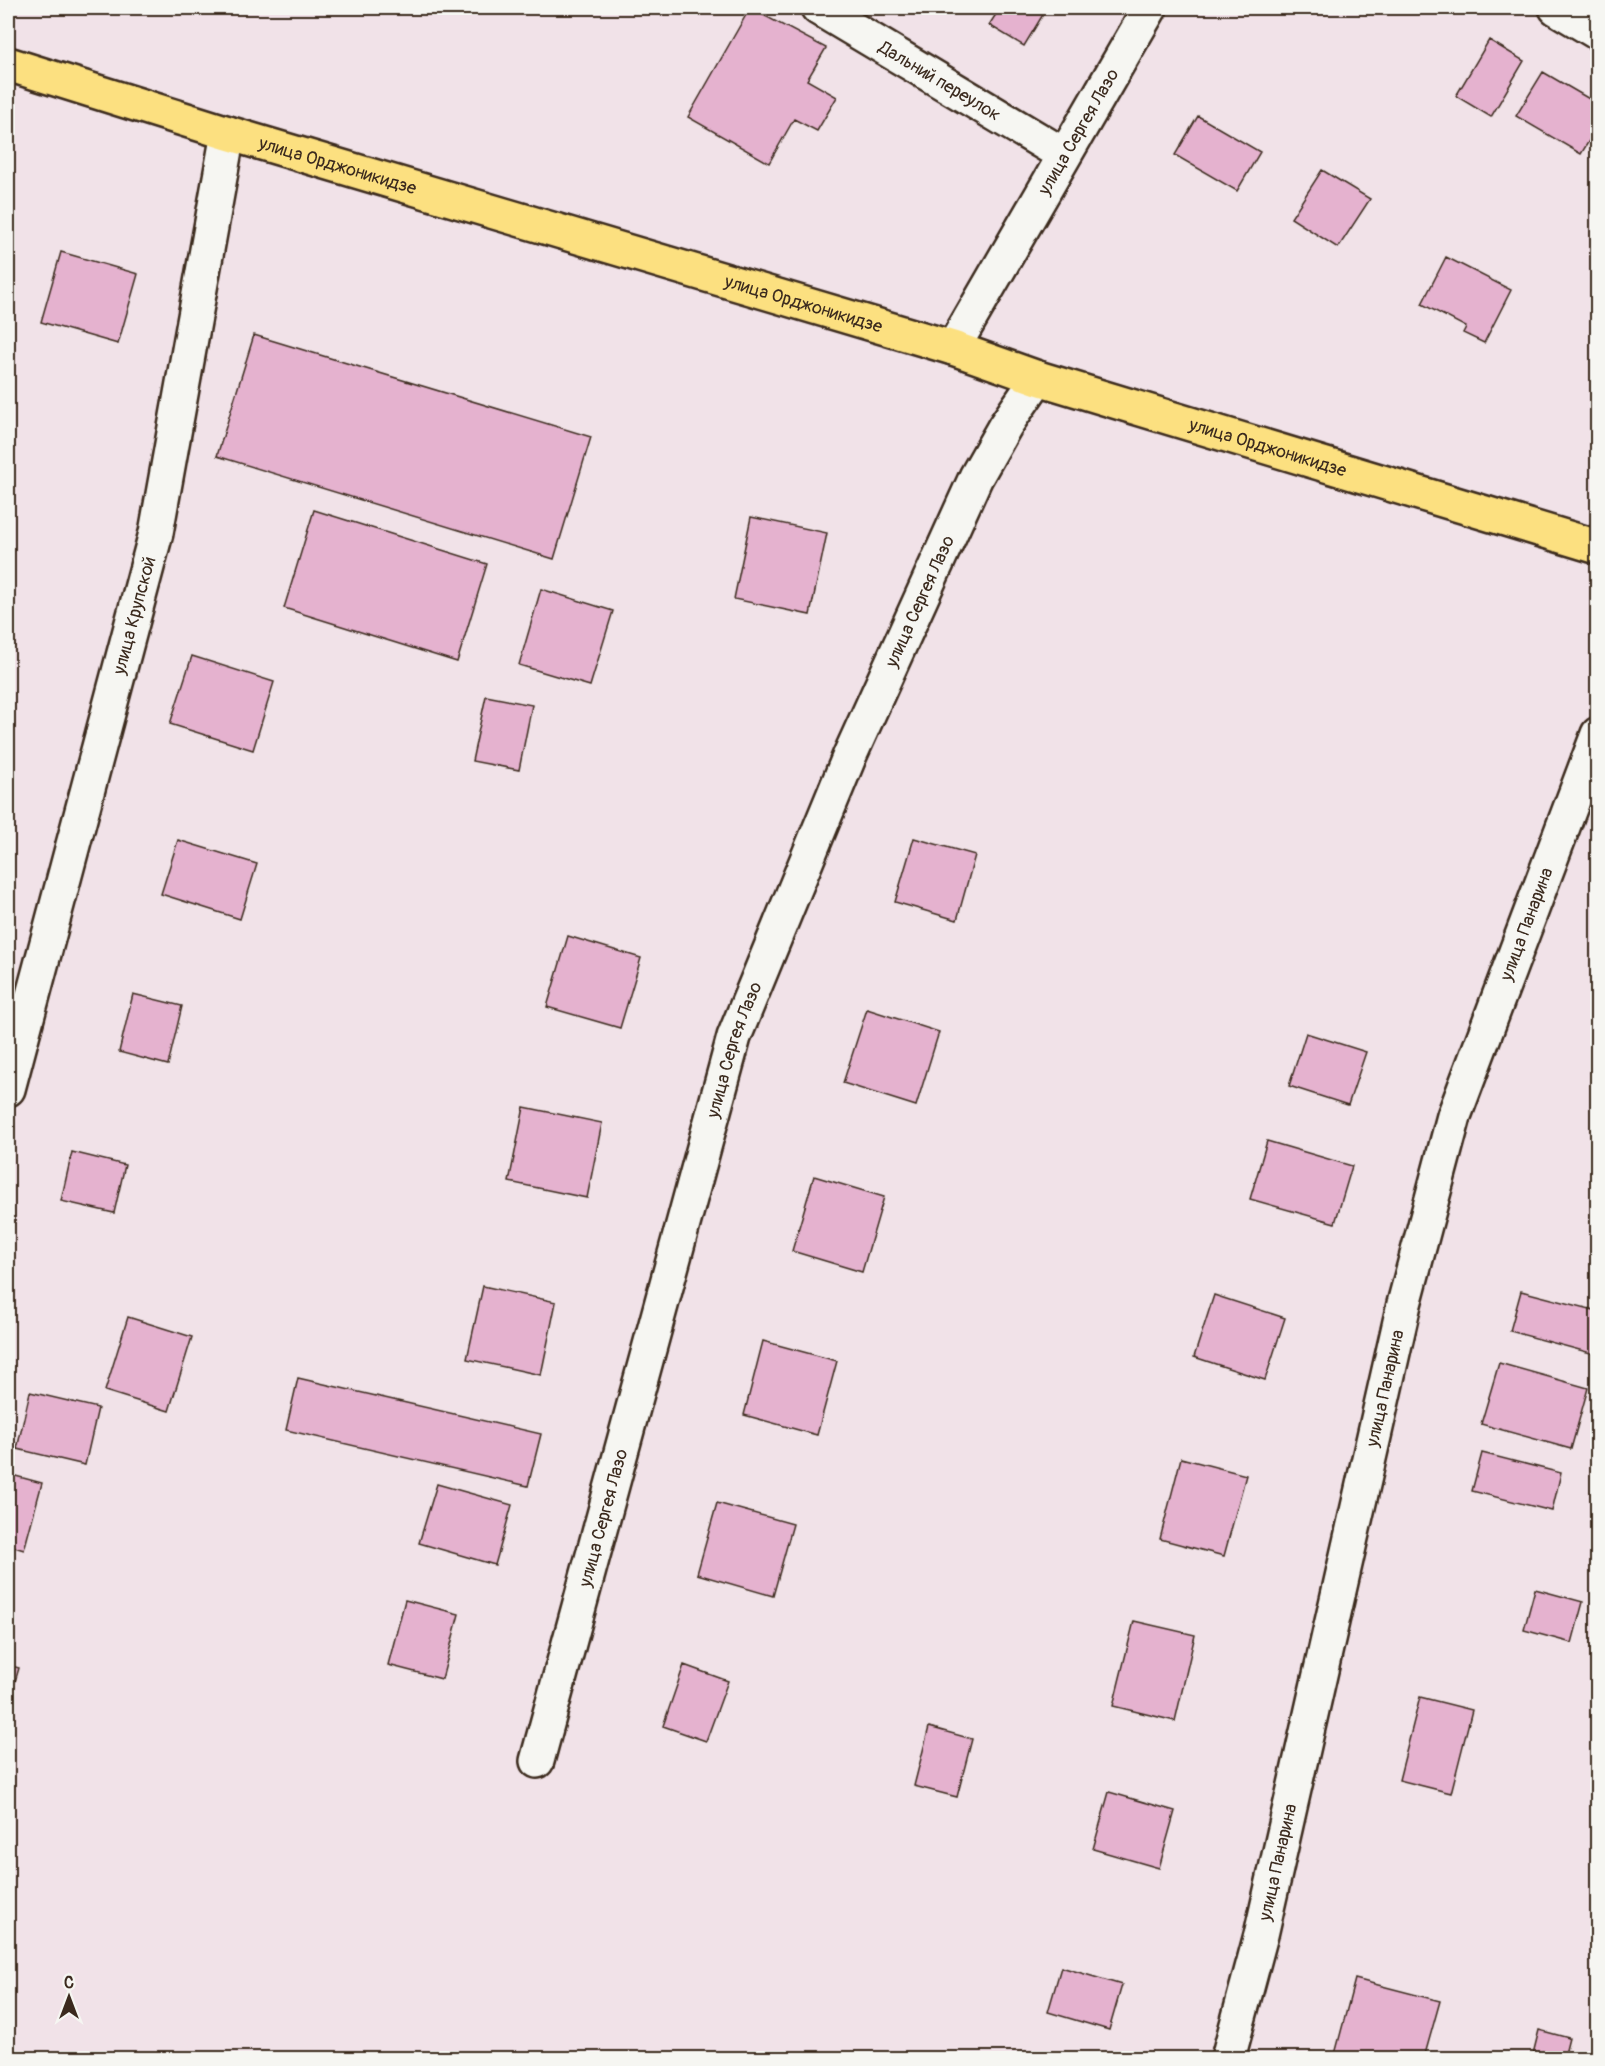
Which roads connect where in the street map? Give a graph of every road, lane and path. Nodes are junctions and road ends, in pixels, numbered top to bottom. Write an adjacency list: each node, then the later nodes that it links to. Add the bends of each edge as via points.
1 (818, 8): 7 (street, Дальний переулок)
2 (1150, 8): 7 (street, улица Сергея Лазо)
3 (1556, 8): 4 (street)
4 (1598, 33)
5 (8, 64): 6 (main road, улица Орджоникидзе)
6 (228, 133): 8 (main road, улица Орджоникидзе); 12 (street, улица Крупской, via 156,533)
7 (1064, 155): 8 (street, улица Сергея Лазо)
8 (953, 348): 9 (main road, улица Орджоникидзе)
9 (1038, 378): 10 (main road, улица Орджоникидзе); 13 (street, улица Сергея Лазо, via 1005,426 971,488 850,755 734,1037)
10 (1598, 547)
11 (1598, 734): 14 (street, улица Панарина, via 1454,1116 1404,1304 1261,1935)
12 (8, 1089)
13 (537, 1761)
14 (1228, 2058)

